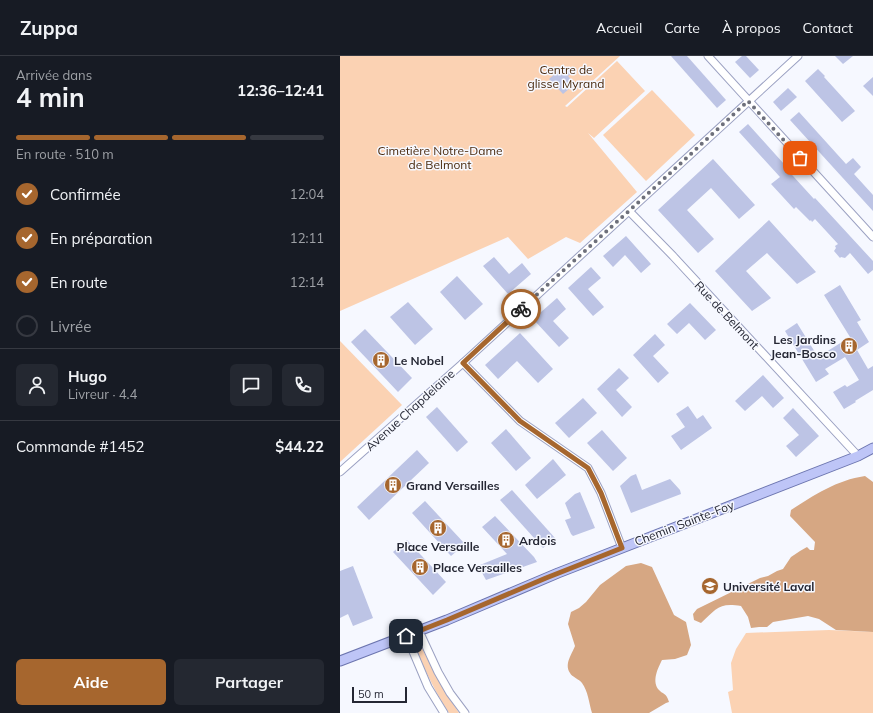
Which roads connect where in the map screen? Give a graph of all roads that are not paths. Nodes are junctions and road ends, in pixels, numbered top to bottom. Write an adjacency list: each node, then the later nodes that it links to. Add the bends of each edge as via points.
1 (708, 56): 3 (street)
2 (798, 56): 4 (street, Avenue Chapdelaine)
3 (715, 59): 4 (street)
4 (748, 101): 5 (street, Avenue Chapdelaine); 6 (street)
5 (629, 211): 7 (street, Avenue Chapdelaine); 9 (street, Rue de Belmont)
6 (873, 237)
7 (463, 363): 10 (street, Avenue Chapdelaine); 11 (street, via 520,421 588,468 601,493)
8 (873, 448): 9 (main road, Chemin Sainte-Foy)
9 (858, 456): 11 (main road, Chemin Sainte-Foy)
10 (340, 472)
11 (622, 548): 12 (main road, Chemin Sainte-Foy)
12 (419, 631): 13 (main road, Chemin Sainte-Foy); 16 (street, via 438,672)
13 (406, 636): 14 (main road, Chemin Sainte-Foy); 15 (street, via 428,687)
14 (340, 662)
15 (444, 713)
16 (465, 713)

